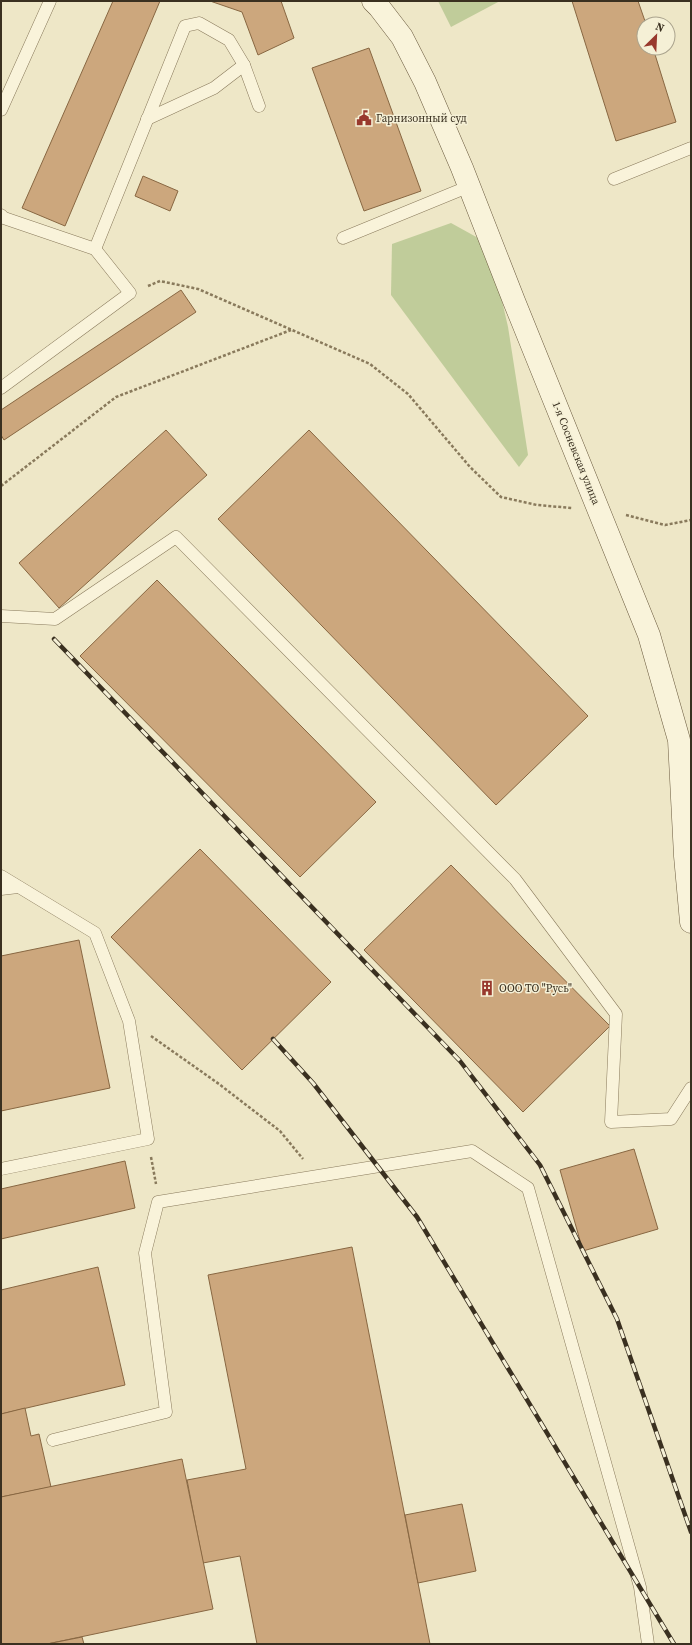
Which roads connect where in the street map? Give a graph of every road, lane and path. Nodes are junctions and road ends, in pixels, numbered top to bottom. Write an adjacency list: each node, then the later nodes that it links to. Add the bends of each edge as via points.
1 (50, 1): 5 (lane)
2 (376, 4): 9 (main road, 1-я Сосневская улица, via 402,37 425,82)
3 (244, 65): 4 (lane); 6 (lane, via 214,88); 6 (lane, via 229,40 199,23 184,26)
4 (259, 106)
5 (1, 110)
6 (147, 119): 12 (lane)
7 (691, 148): 8 (lane)
8 (614, 180)
9 (470, 186): 11 (lane); 17 (main road, 1-я Сосневская улица)
10 (1, 215): 12 (lane)
11 (343, 238)
12 (95, 249): 13 (lane)
13 (130, 293): 14 (path, via 160,282 198,289); 15 (lane)
14 (291, 330): 16 (path, via 116,397); 17 (path, via 370,364 408,394 470,467 501,497 537,505)
15 (1, 388)
16 (1, 486)
17 (598, 508): 18 (path, via 665,525); 23 (main road, 1-я Сосневская улица, via 649,636 679,740)
18 (691, 520)
19 (1, 616): 25 (lane, via 55,619 176,538 515,878 616,1014 611,1122 672,1119)
20 (1, 876): 21 (lane)
21 (18, 887): 22 (lane); 24 (lane, via 95,933)
22 (1, 890)
23 (691, 922)
24 (129, 1021): 26 (lane); 28 (path, via 219,1084 280,1131)
25 (691, 1088)
26 (148, 1139): 27 (lane); 29 (path)
27 (1, 1169)
28 (317, 1176): 29 (lane); 31 (lane, via 472,1151 528,1188 640,1587)
29 (158, 1202): 30 (lane, via 145,1253 166,1412)
30 (53, 1440)
31 (648, 1644)

